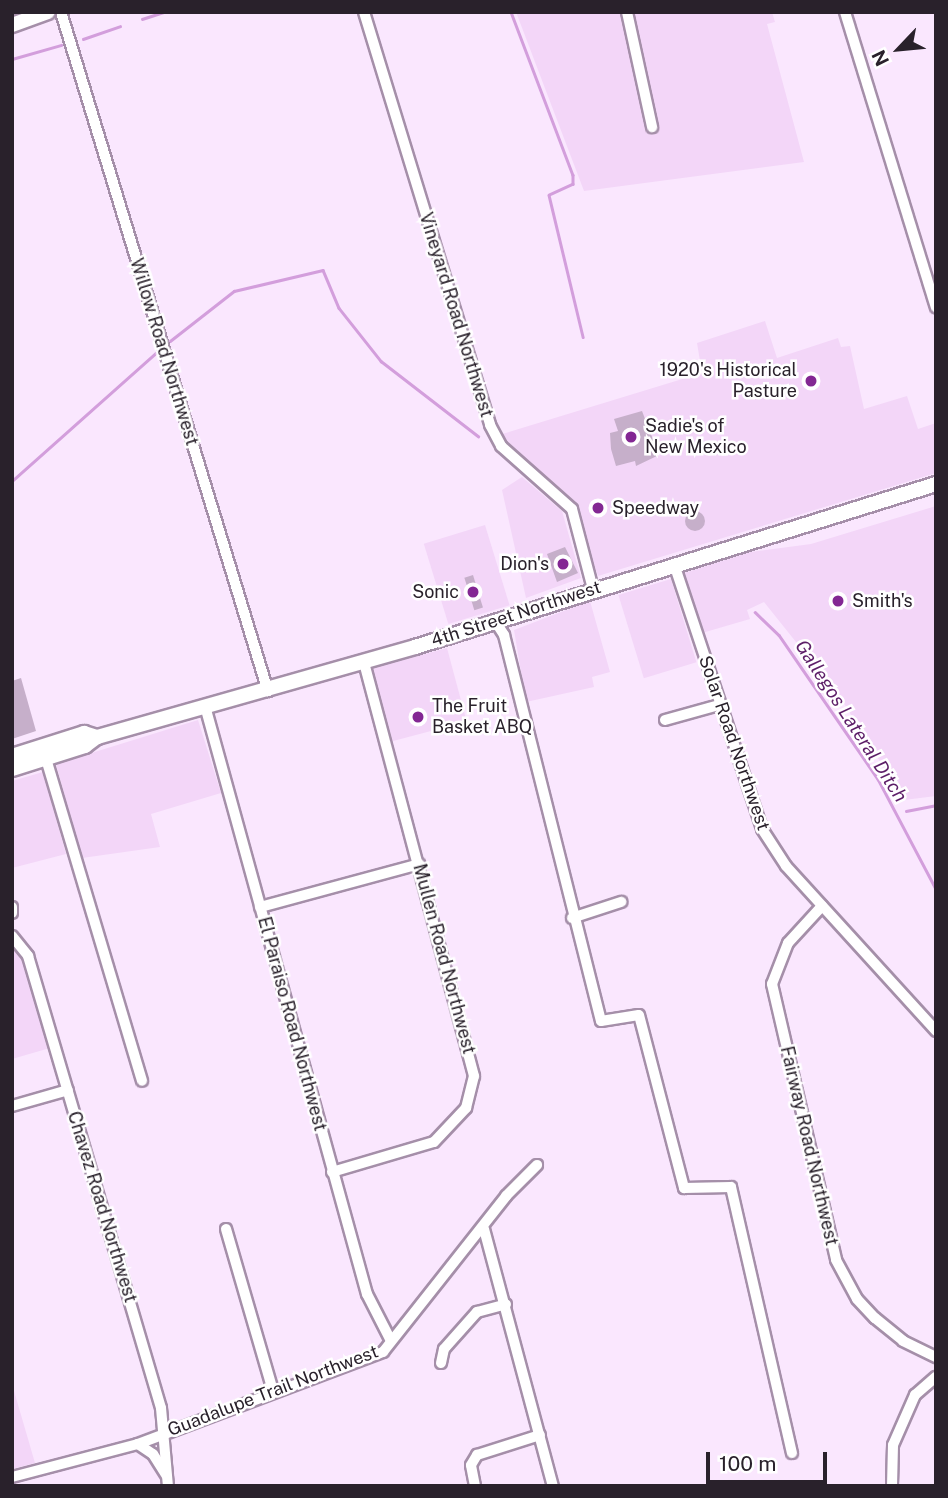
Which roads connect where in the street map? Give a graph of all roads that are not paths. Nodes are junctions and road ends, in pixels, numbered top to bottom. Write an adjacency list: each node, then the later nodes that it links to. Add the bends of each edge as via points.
1 (48, 12): 6 (main road)
2 (61, 12): 14 (street, Willow Road Northwest)
3 (364, 12): 11 (street, Vineyard Road Northwest, via 489,425 501,446 572,509)
4 (626, 12): 7 (street)
5 (845, 12): 8 (street)
6 (12, 25)
7 (652, 127)
8 (936, 307)
9 (936, 484): 10 (main road, 4th Street Northwest)
10 (674, 564): 11 (main road, 4th Street Northwest); 15 (street, Solar Road Northwest)
11 (593, 589): 12 (main road, 4th Street Northwest)
12 (495, 621): 13 (main road, 4th Street Northwest); 26 (street, via 504,635)
13 (364, 662): 14 (main road); 20 (street, Mullen Road Northwest)
14 (268, 691): 16 (main road)
15 (719, 705): 17 (street); 22 (street, Solar Road Northwest, via 762,829)
16 (205, 706): 18 (main road, via 97,737 84,733); 24 (street, El Paraiso Road Northwest)
17 (665, 720)
18 (44, 753): 19 (main road); 29 (street)
19 (13, 759)
20 (419, 864): 24 (street); 33 (street, Mullen Road Northwest, via 471,1057 471,1093 457,1122 423,1149)
21 (621, 902): 26 (street)
22 (822, 906): 28 (street, Solar Road Northwest); 38 (street, Fairway Road Northwest, via 788,943 772,984 837,1266 875,1318 903,1341)
23 (12, 907): 25 (street)
24 (260, 907): 33 (street, El Paraiso Road Northwest)
25 (12, 913)
26 (572, 918): 45 (street, via 601,1021 639,1015 684,1188 731,1187)
27 (12, 936): 30 (street, Chavez Road Northwest, via 26,951)
28 (936, 1031)
29 (142, 1080)
30 (68, 1090): 31 (street); 42 (street, Chavez Road Northwest)
31 (12, 1106)
32 (537, 1165): 34 (street, Guadalupe Trail Northwest, via 506,1196)
33 (332, 1172): 37 (street, El Paraiso Road Northwest, via 367,1294)
34 (484, 1229): 36 (street); 37 (street, Guadalupe Trail Northwest)
35 (226, 1230): 41 (street)
36 (506, 1304): 39 (street, via 477,1312 444,1349); 43 (street)
37 (390, 1339): 41 (street, Guadalupe Trail Northwest, via 383,1352)
38 (936, 1357)
39 (441, 1363)
40 (936, 1377): 50 (street, via 915,1395 893,1445)
41 (273, 1391): 42 (street, Guadalupe Trail Northwest)
42 (165, 1433): 44 (street, Guadalupe Trail Northwest); 47 (street, Chavez Road Northwest)
43 (540, 1435): 48 (street, via 477,1455 471,1465); 49 (street)
44 (138, 1444): 46 (street, Guadalupe Trail Northwest); 47 (street, via 153,1454)
45 (792, 1453)
46 (12, 1477)
47 (168, 1481)
48 (475, 1486)
49 (554, 1486)
50 (892, 1486)

